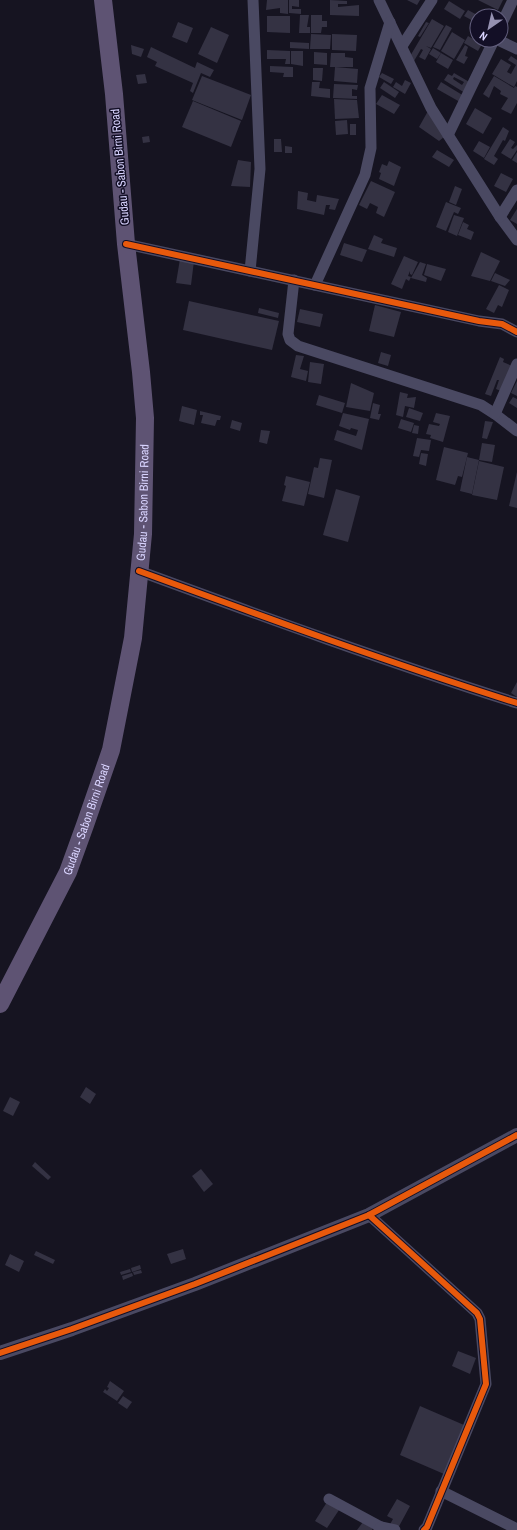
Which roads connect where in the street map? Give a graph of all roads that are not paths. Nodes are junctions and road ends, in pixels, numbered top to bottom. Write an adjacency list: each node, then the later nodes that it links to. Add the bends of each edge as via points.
1 (103, 0): 12 (main road, Gudau - Sabon Birni Road, via 114,94)
2 (253, 0): 13 (street, via 260,169)
3 (379, 0): 5 (street)
4 (432, 0): 6 (street)
5 (390, 22): 6 (street); 15 (street, via 370,88 371,148 365,175)
6 (402, 46): 8 (street, via 431,108)
7 (490, 48): 8 (street)
8 (448, 136): 10 (street)
9 (517, 190): 10 (street)
10 (500, 218): 11 (street)
11 (517, 240)
12 (126, 244): 13 (street); 20 (main road, Gudau - Sabon Birni Road, via 142,372 145,418 143,534)
13 (250, 271): 14 (street)
14 (294, 280): 15 (street); 18 (street, via 288,334 290,340 298,346 481,406)
15 (315, 285): 16 (street, via 502,324)
16 (517, 332)
17 (517, 364): 18 (street)
18 (495, 414): 19 (street)
19 (517, 431)
20 (139, 571): 21 (street, via 279,623 450,682); 22 (main road, Gudau - Sabon Birni Road, via 133,638 111,750 68,872)
21 (517, 702)
22 (0, 1004)
23 (517, 1136): 24 (street)
24 (369, 1215): 25 (street, via 188,1286); 26 (street, via 477,1313 480,1319 486,1384)
25 (0, 1353)
26 (441, 1491): 29 (street); 31 (street)
27 (329, 1499): 28 (street)
28 (380, 1528): 30 (street)
29 (517, 1529)
30 (395, 1530)
31 (424, 1530)

